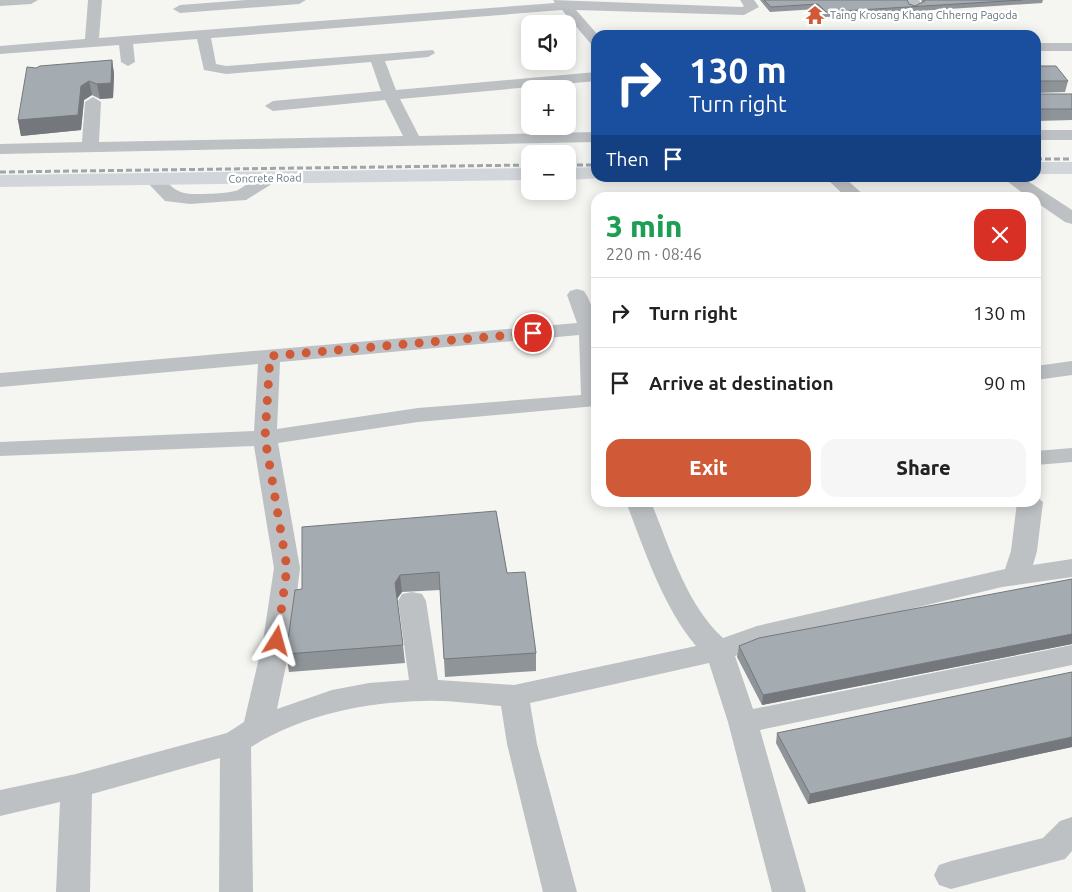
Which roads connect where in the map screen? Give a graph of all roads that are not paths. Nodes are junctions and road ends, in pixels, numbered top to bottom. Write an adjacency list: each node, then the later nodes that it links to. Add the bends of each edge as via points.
1 (31, 0): 5 (street)
2 (95, 0): 12 (street)
3 (299, 0): 7 (street)
4 (747, 0): 6 (street, via 752,8 744,11)
5 (0, 2)
6 (563, 3): 8 (street); 10 (street)
7 (180, 4): 9 (street)
8 (203, 32): 9 (street); 18 (street, via 208,67 215,70)
9 (183, 34): 11 (street)
10 (591, 35)
11 (125, 39): 12 (street); 19 (street)
12 (92, 42): 13 (street)
13 (42, 46): 16 (street); 20 (street)
14 (1041, 47): 15 (street)
15 (1072, 47)
16 (0, 50)
17 (428, 53): 18 (street)
18 (376, 57): 22 (street)
19 (128, 62)
20 (39, 66)
21 (591, 76): 22 (street)
22 (391, 96): 24 (street); 28 (street)
23 (93, 102): 29 (street)
24 (273, 106)
25 (1041, 135): 26 (street)
26 (1072, 135)
27 (591, 137): 28 (street)
28 (413, 140): 29 (street)
29 (90, 147): 30 (street)
30 (0, 150)
31 (1041, 168): 32 (main road)
32 (1071, 168)
33 (591, 173): 35 (main road)
34 (521, 174): 36 (main road, Concrete Road)
35 (576, 174)
36 (0, 181)
37 (840, 182): 39 (street)
38 (1018, 182): 40 (street)
39 (851, 192)
40 (1033, 192)
41 (1041, 197): 42 (street)
42 (1072, 218)
43 (577, 295): 44 (street)
44 (589, 328): 45 (street); 46 (street)
45 (591, 353)
46 (270, 356): 49 (street); 51 (street)
47 (1072, 368): 48 (street)
48 (1041, 372)
49 (0, 380)
50 (591, 398): 51 (street, via 418,415)
51 (265, 438): 52 (street); 65 (street, via 287,568 277,641)
52 (0, 449)
53 (1072, 455): 54 (street)
54 (1041, 458)
55 (640, 507): 60 (street, via 672,585 704,638)
56 (1029, 507): 58 (street, via 1024,551)
57 (1072, 568): 58 (street)
58 (1016, 576): 60 (street, via 757,636)
59 (412, 601): 62 (street)
60 (719, 650): 63 (street); 64 (street)
61 (1072, 655): 64 (street)
62 (425, 690): 63 (street); 65 (street, via 368,694 332,701)
63 (514, 696): 72 (street, via 522,744)
64 (742, 722): 73 (street)
65 (247, 735): 66 (street); 71 (street)
66 (76, 786): 67 (street); 70 (street)
67 (0, 803)
68 (1072, 830): 69 (street, via 1053,849)
69 (951, 875)
70 (73, 892)
71 (236, 892)
72 (560, 892)
73 (789, 892)

